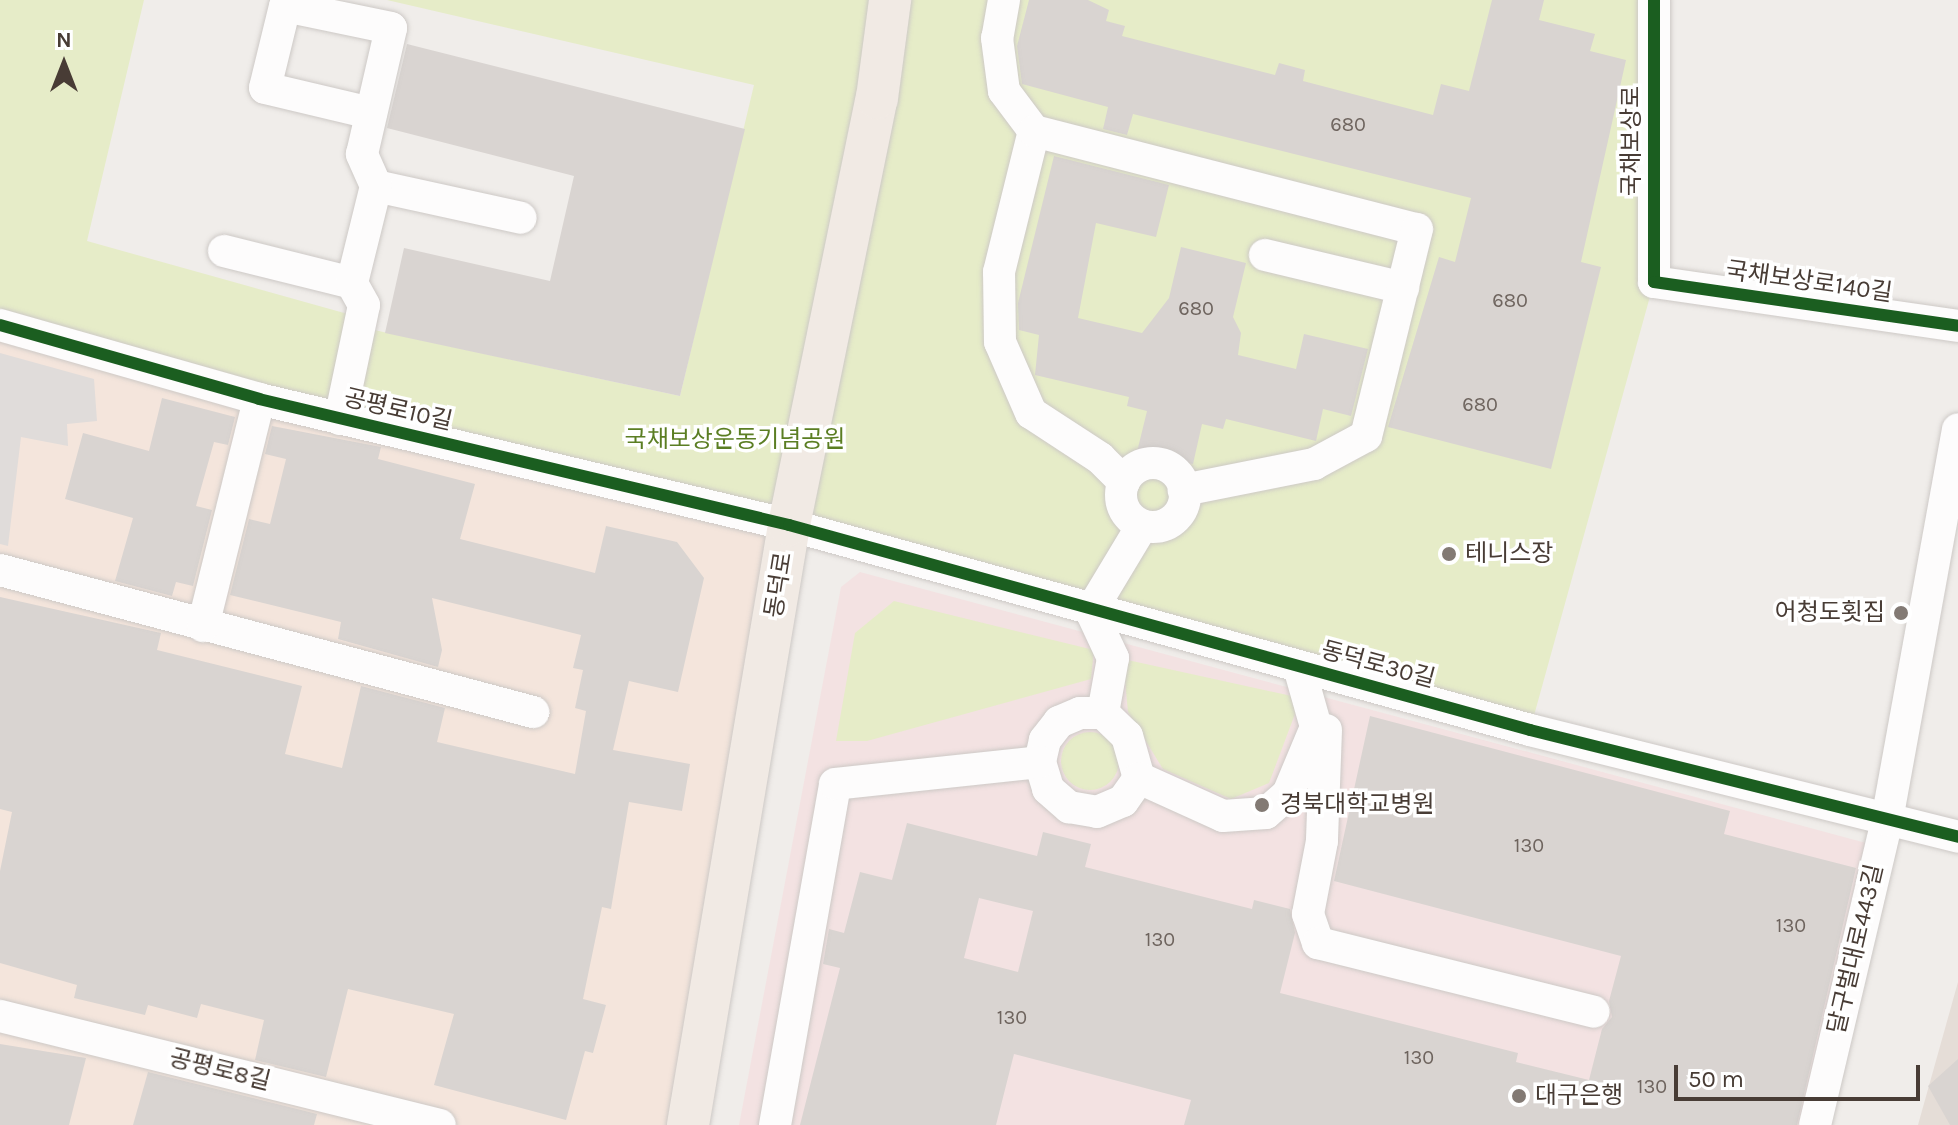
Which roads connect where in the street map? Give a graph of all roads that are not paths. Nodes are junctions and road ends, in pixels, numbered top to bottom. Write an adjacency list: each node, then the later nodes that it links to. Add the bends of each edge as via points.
1 (890, 0): 20 (main road, 동덕로, via 877,98)
2 (1004, 0): 5 (street, via 997,38 1004,91)
3 (1654, 0): 10 (street, 국채보상로)
4 (371, 113): 6 (street, via 362,154)
5 (1034, 131): 12 (street, via 1417,229); 18 (street, via 999,272 1000,342 1031,413 1100,458)
6 (376, 186): 7 (street); 11 (street)
7 (521, 218)
8 (224, 251): 11 (street)
9 (1265, 255): 12 (street)
10 (1654, 282): 14 (street, 국채보상로140길)
11 (352, 283): 16 (street, via 364,305)
12 (1403, 288): 19 (street, via 1366,436 1314,464)
13 (0, 325): 15 (street, 공평로10길)
14 (1958, 326)
15 (259, 399): 16 (street, 공평로10길); 24 (street)
16 (340, 419): 20 (street, 공평로10길)
17 (1958, 429): 30 (street)
18 (1124, 482): 19 (street, via 1137,468 1157,464 1175,472); 21 (street, via 1126,513)
19 (1184, 490): 21 (street, via 1173,520)
20 (789, 525): 23 (street, 동덕로30길); 35 (main road, 동덕로)
21 (1142, 526): 23 (street)
22 (0, 570): 24 (street)
23 (1091, 611): 25 (street, 동덕로30길); 27 (street, via 1113,658)
24 (203, 626): 26 (street)
25 (1314, 671): 29 (street, via 1316,727 1288,794 1266,813 1223,816); 30 (street, 동덕로30길); 32 (street, via 1322,841 1308,914 1318,943)
26 (533, 712)
27 (1103, 713): 28 (street, via 1059,722); 29 (street, via 1127,736)
28 (1040, 762): 29 (street, via 1048,789 1069,807 1097,812 1123,801); 36 (street, via 835,784)
29 (1139, 778)
30 (1887, 820): 31 (street, 동덕로30길); 37 (street, 달구벌대로443길)
31 (1958, 837)
32 (1594, 1012)
33 (0, 1016): 34 (street, 공평로8길)
34 (440, 1125)
35 (688, 1125)
36 (775, 1125)
37 (1815, 1125)

